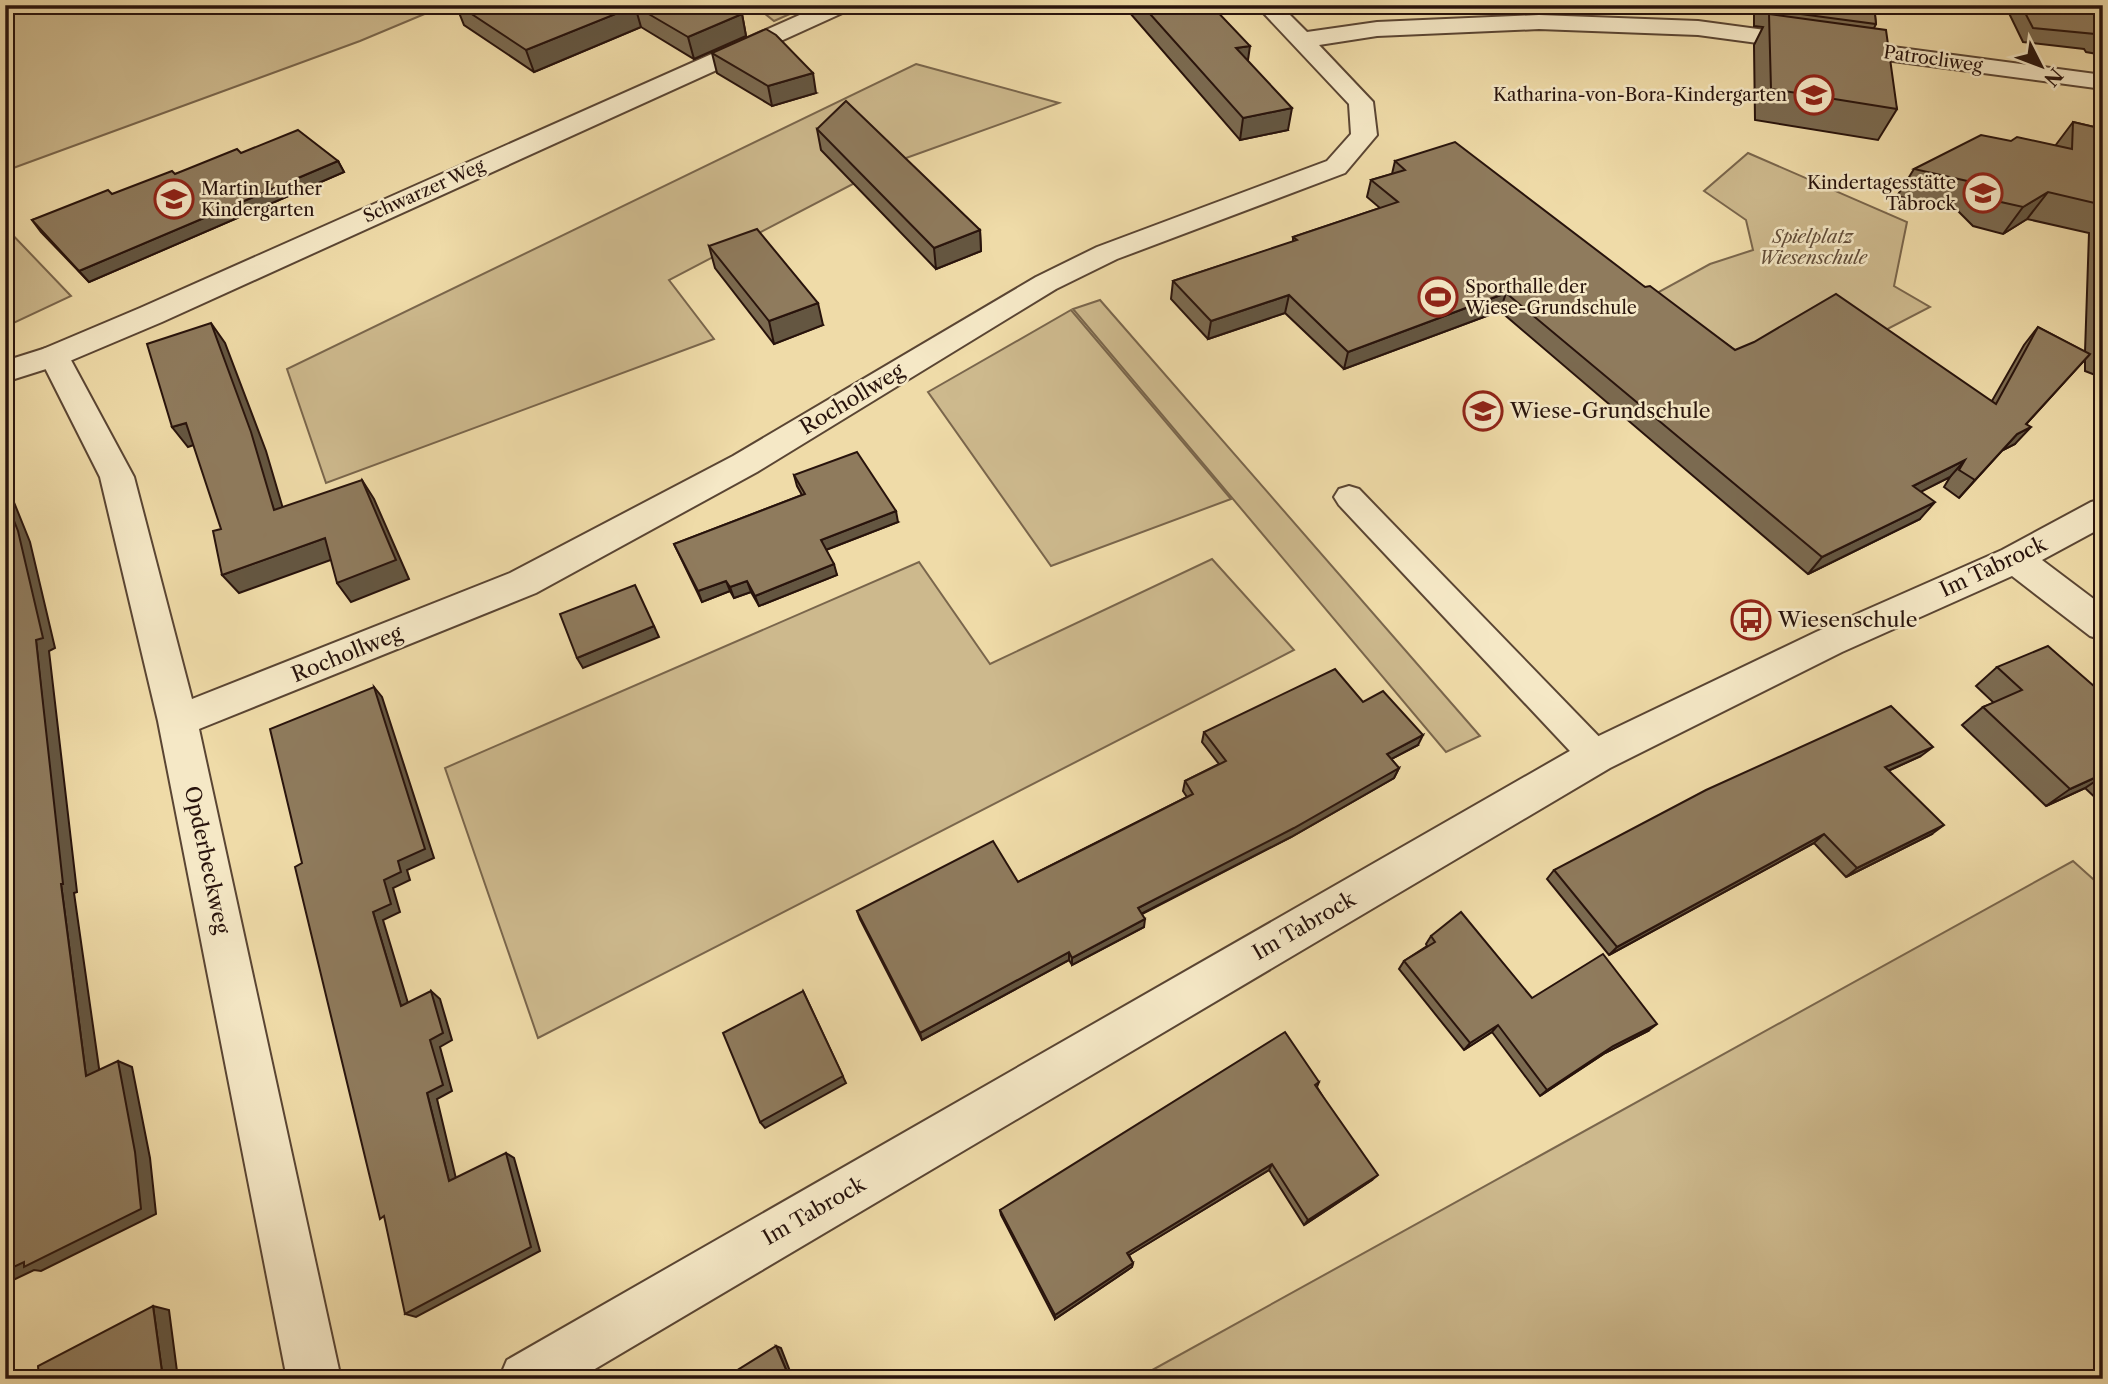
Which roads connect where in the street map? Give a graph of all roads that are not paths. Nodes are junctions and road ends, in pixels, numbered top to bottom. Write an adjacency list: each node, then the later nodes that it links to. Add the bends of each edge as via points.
1 (841, 5): 5 (street, Schwarzer Weg)
2 (1267, 5): 3 (street, Rochollweg)
3 (1303, 40): 4 (street, Patrocliweg, via 1377,29 1539,22 1698,28); 11 (street, Rochollweg, via 1361,102 1364,135 1336,167 1107,253 1046,283 745,464 523,583)
4 (2103, 82)
5 (54, 356): 6 (street, Schwarzer Weg); 11 (street, Opderbeckweg, via 117,477)
6 (5, 372)
7 (1349, 497): 12 (lane)
8 (2103, 511): 9 (street, Im Tabrock)
9 (2015, 559): 10 (street); 12 (street, Im Tabrock, via 1829,642)
10 (2103, 626)
11 (178, 721): 13 (street, Opderbeckweg)
12 (1596, 756): 14 (street, Im Tabrock)
13 (314, 1379)
14 (526, 1379)

